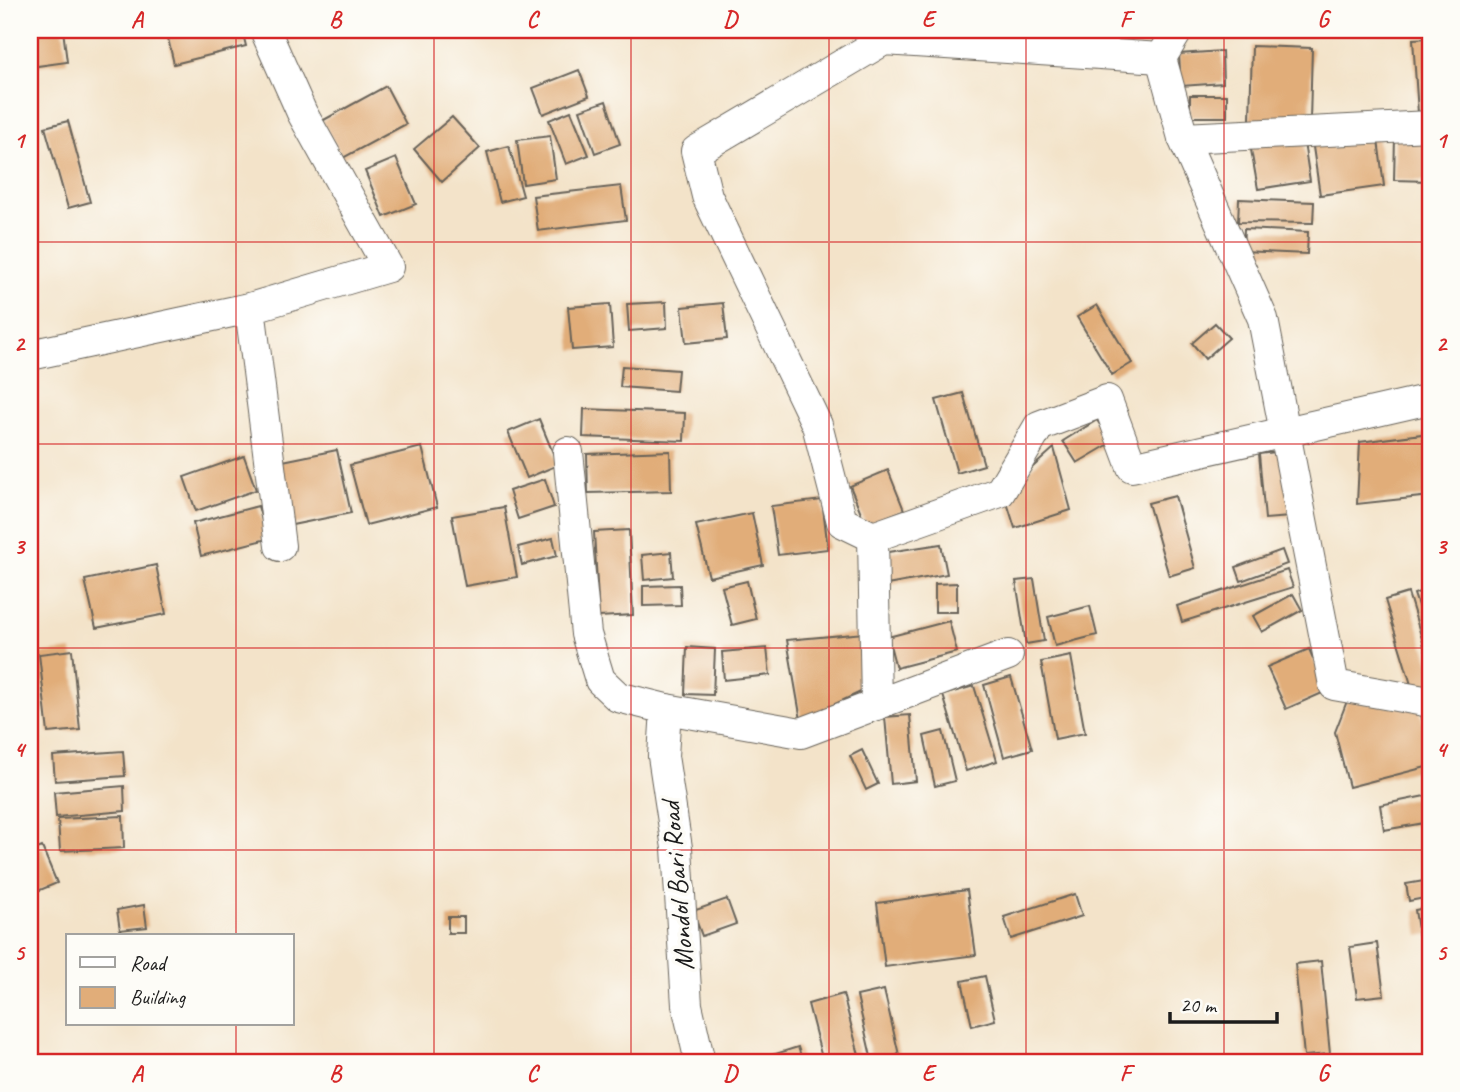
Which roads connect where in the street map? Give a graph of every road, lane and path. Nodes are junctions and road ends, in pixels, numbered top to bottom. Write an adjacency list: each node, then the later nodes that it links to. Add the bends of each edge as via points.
1 (265, 30): 6 (street, via 302,113 388,267)
2 (1178, 30): 3 (street)
3 (1161, 58): 5 (street); 11 (street, via 884,40 696,151 707,197 817,425 842,522)
4 (1430, 126): 5 (street)
5 (1183, 138): 9 (street, via 1263,319)
6 (250, 309): 7 (street); 12 (street)
7 (30, 355)
8 (1430, 399): 9 (street)
9 (1285, 432): 11 (street, via 1132,467 1107,400 1039,426 1000,492); 14 (street, via 1334,685)
10 (568, 452): 16 (street, via 586,634 600,680 618,697)
11 (873, 537): 15 (street)
12 (280, 546)
13 (1007, 655): 15 (street)
14 (1430, 702)
15 (876, 705): 16 (street, via 800,733)
16 (666, 709): 17 (street, Mondol Bari Road, via 663,756 677,848 687,1005)
17 (700, 1062)

